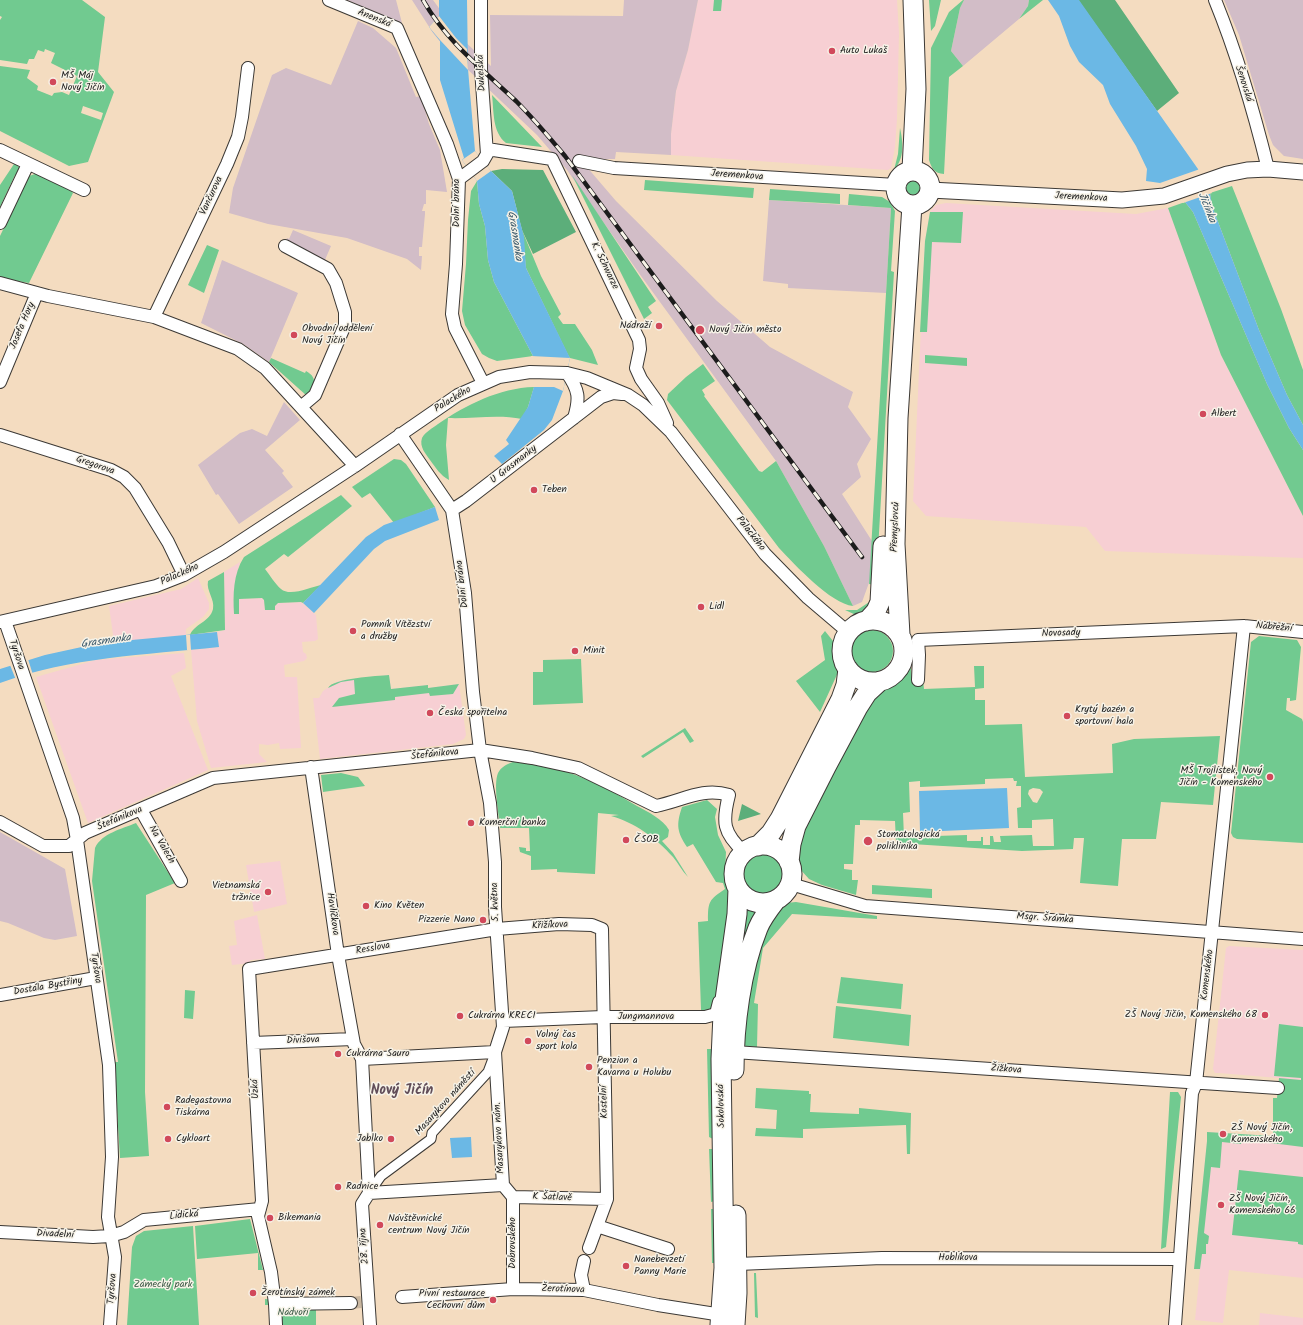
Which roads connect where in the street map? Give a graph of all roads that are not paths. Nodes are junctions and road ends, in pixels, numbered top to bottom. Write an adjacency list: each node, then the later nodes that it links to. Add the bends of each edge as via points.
1 (329, 0): 5 (street, Anenská)
2 (481, 0): 7 (street, Dukelská, via 481,69)
3 (913, 0): 12 (main road, via 916,89)
4 (1215, 0): 11 (street, Šenovská, via 1252,111)
5 (397, 28): 14 (street, Dolní brána, via 447,144)
6 (248, 68): 23 (street, Vančurova, via 238,137)
7 (487, 147): 14 (street, via 483,161); 31 (street, K. Schwarze, via 552,159 640,340 636,368 658,403)
8 (0, 150): 10 (street)
9 (579, 161): 15 (street, Jeremenkova, via 614,168)
10 (23, 162): 16 (street); 19 (street)
11 (1268, 169): 13 (street, Jeremenkova); 17 (street, Jeremenkova, via 1227,174 1164,196 1122,200)
12 (912, 170): 15 (main road, via 902,174); 17 (main road, via 926,176 930,182)
13 (1303, 172)
14 (459, 179): 26 (street, Dolní brána, via 452,314 455,328)
15 (896, 185): 18 (main road, via 899,198)
16 (84, 190)
17 (930, 190): 18 (main road, via 924,201)
18 (912, 205): 30 (main road, Přemyslovců)
19 (0, 223)
20 (286, 246): 28 (street, via 328,269 336,283 345,312 345,325 315,395)
21 (0, 283): 22 (street)
22 (37, 293): 23 (street); 25 (street, Josefa Hory)
23 (154, 317): 28 (street, via 238,349 266,368)
24 (567, 373): 26 (street, Palackého, via 530,372 504,376); 27 (street, Palackého, via 587,378); 29 (street, via 576,386 579,402)
25 (0, 382)
26 (483, 383): 32 (street, Palackého, via 458,395)
27 (628, 395): 29 (street, U Grasmanky, via 613,394 601,397); 31 (street, Palackého, via 643,405)
28 (302, 406): 34 (street)
29 (574, 418): 35 (street, U Grasmanky)
30 (898, 418): 37 (main road, Přemyslovců, via 886,492 880,597 876,611); 42 (main road, Přemyslovců, via 895,558)
31 (671, 432): 40 (street, Palackého, via 765,554 808,598)
32 (400, 434): 34 (street, Palackého); 35 (street, Dolní brána)
33 (0, 436): 36 (street, Gregorova, via 111,470 124,477 135,488 168,542)
34 (355, 466): 36 (street, Palackého, via 224,552)
35 (452, 510): 46 (street, Dolní brána, via 465,593)
36 (184, 575): 38 (street, Palackého, via 156,586)
37 (867, 621): 40 (main road); 42 (main road, via 884,622)
38 (2, 622): 50 (street, Tyršova, via 74,818)
39 (1244, 626): 41 (street, Nábřežní); 44 (street, Novosady, via 918,640); 59 (street, Komenského)
40 (848, 632): 43 (main road, via 843,641 842,651 843,661)
41 (1303, 632)
42 (900, 635): 45 (main road, via 904,651 900,666 894,674)
43 (848, 670): 45 (main road, via 864,681); 51 (main road, via 841,699 784,812 771,833)
44 (918, 680)
45 (880, 681): 52 (main road, via 867,693 858,708 796,826)
46 (480, 750): 47 (street, Štefánikova); 51 (street, Štefánikova, via 578,768 656,806 703,792 716,791 729,795 725,826 737,845); 57 (street, 5. května, via 490,803)
47 (311, 767): 48 (street, Štefánikova, via 213,778); 62 (street, Havlíčkova)
48 (140, 810): 50 (street, Štefánikova, via 85,833); 53 (street, Na Valech)
49 (0, 822): 50 (street, Štefánikova, via 43,846 69,846)
50 (77, 840): 64 (street, Tyršova)
51 (751, 849): 52 (main road, via 766,845 778,850); 55 (main road, via 735,867 734,876)
52 (790, 862): 54 (main road)
53 (181, 881)
54 (790, 884): 56 (main road, via 784,895); 59 (street, Msgr. Šrámka, via 865,906)
55 (738, 888): 56 (main road, via 743,896 755,902); 61 (main road, Sokolovská)
56 (776, 900): 71 (main road, Sokolovská, via 758,927 753,943 742,994)
57 (497, 929): 58 (street, Křižíkova, via 559,924 592,925); 62 (street, Resslova); 67 (street, 5. května)
58 (602, 929): 66 (street, Kostelní)
59 (1213, 932): 60 (street, Msgr. Šrámka); 73 (street, Komenského)
60 (1303, 939)
61 (733, 944): 66 (street, Jungmannova, via 723,974 718,1011 714,1016); 93 (main road, Sokolovská, via 724,1001 721,1059)
62 (338, 955): 63 (street, Resslova); 68 (street, Havlíčkova)
63 (249, 969): 69 (street, Úzká)
64 (96, 978): 65 (street, Dostála Bystřiny); 82 (street, Tyršova, via 109,1065 112,1157 108,1217)
65 (0, 995)
66 (603, 1017): 67 (street, Jungmannova); 78 (street, Kostelní)
67 (503, 1021): 70 (street, 5. května, via 504,1027)
68 (353, 1039): 69 (street, Divišova); 72 (street, Havlíčkova)
69 (254, 1043): 79 (street, Úzká, via 262,1201)
70 (495, 1052): 72 (street); 75 (street, Masarykovo nám.); 76 (street, Masarykovo náměstí, via 488,1072 432,1133 431,1139 381,1176)
71 (734, 1052): 73 (street, Žižkova); 87 (main road, Sokolovská)
72 (362, 1059): 76 (street)
73 (1196, 1083): 74 (street, Žižkova); 85 (street, Komenského, via 1192,1093)
74 (1278, 1088)
75 (503, 1185): 76 (street, Masarykovo nám.); 77 (street)
76 (369, 1192): 91 (street, 28. října, via 362,1204)
77 (513, 1197): 78 (street, K Šatlavě); 88 (street, Dobrovského)
78 (607, 1200): 80 (street, Kostelní)
79 (260, 1209): 82 (street, Lidická, via 144,1220 124,1232); 92 (street, via 258,1216 271,1272)
80 (597, 1226): 83 (street, Kostelní); 84 (street)
81 (0, 1232): 82 (street, Divadelní)
82 (110, 1236): 94 (street, Tyršova, via 115,1257)
83 (588, 1248)
84 (668, 1249)
85 (1179, 1259): 87 (street, Hoblíkova, via 882,1258); 97 (street, Komenského)
86 (584, 1261): 89 (street, via 581,1275)
87 (738, 1264): 93 (main road, Sokolovská)
88 (513, 1289): 89 (street, Žerotínova); 90 (street, Žerotínova)
89 (584, 1290): 93 (street, Žerotínova)
90 (402, 1297)
91 (360, 1302): 92 (street); 96 (street, 28. října)
92 (275, 1304): 95 (street)
93 (725, 1322)
94 (110, 1325)
95 (276, 1325)
96 (370, 1325)
97 (1175, 1325)

